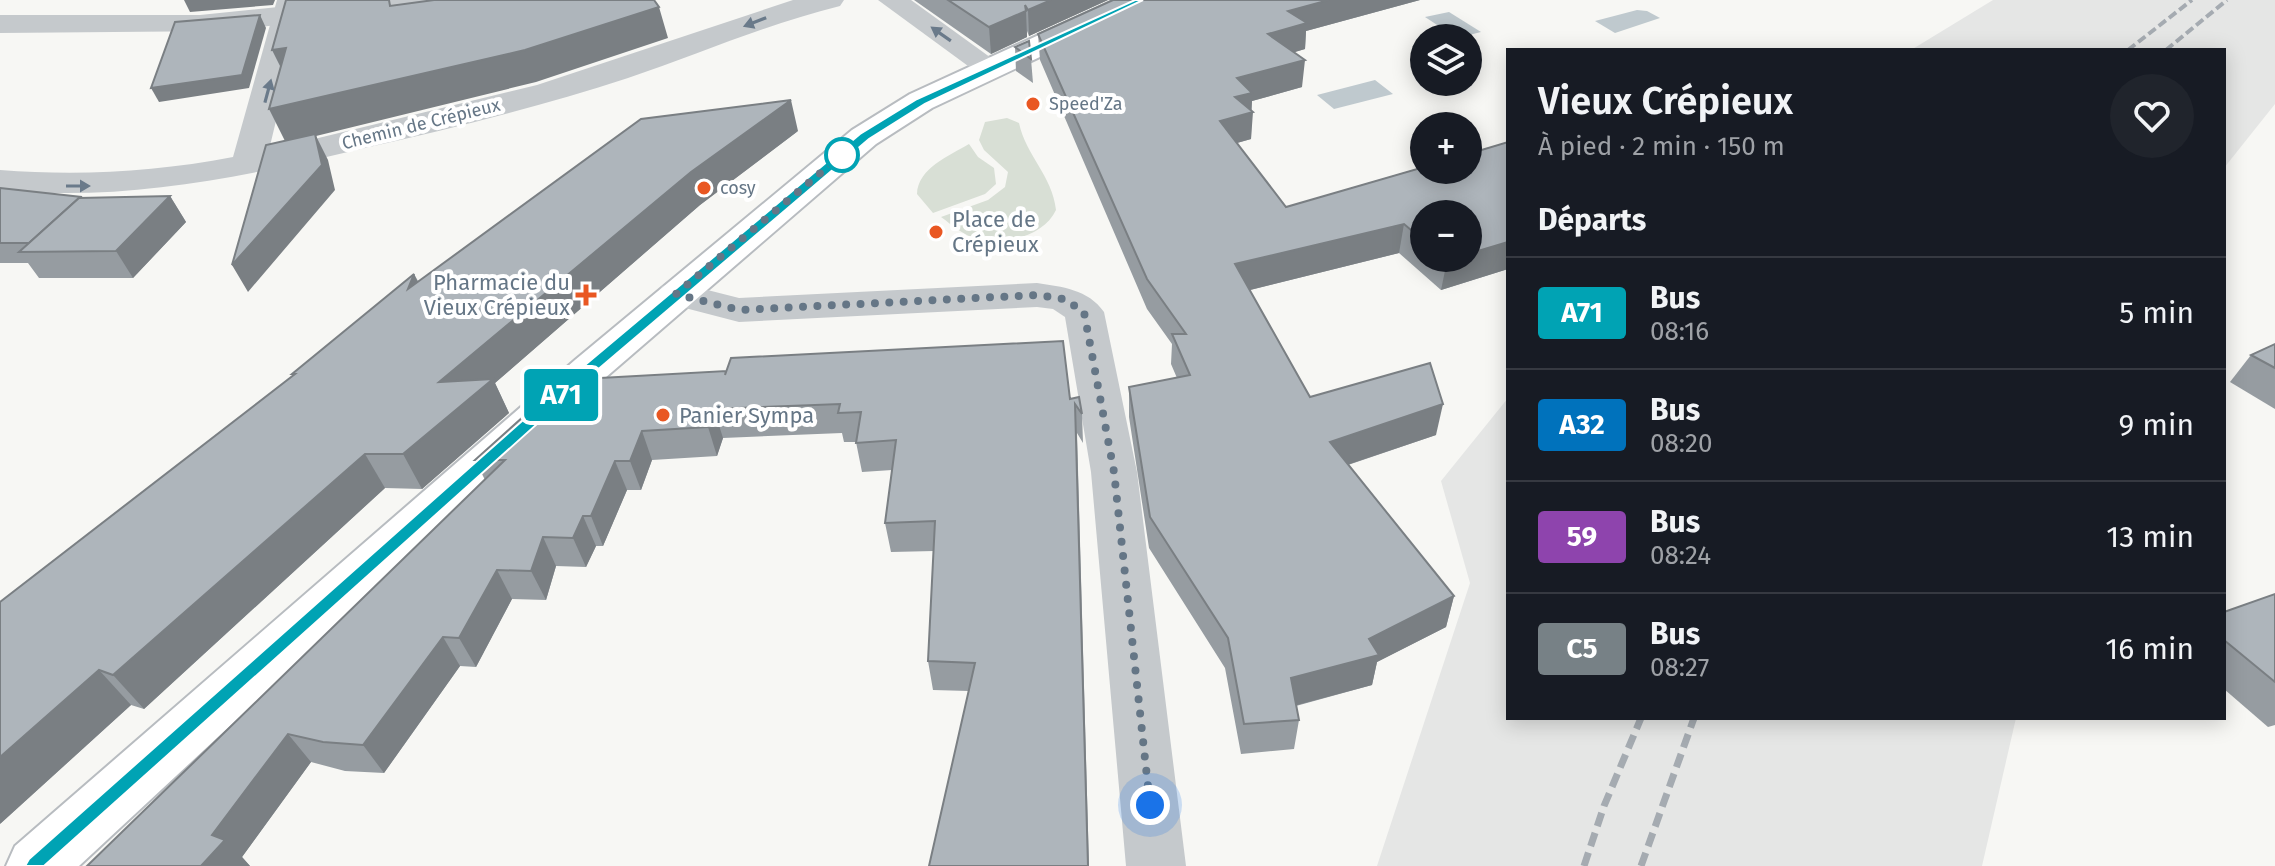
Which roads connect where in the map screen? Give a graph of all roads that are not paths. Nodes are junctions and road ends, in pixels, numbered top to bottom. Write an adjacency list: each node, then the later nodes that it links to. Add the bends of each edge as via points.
1 (830, 0): 8 (street, Chemin de Crépieux, one-way to 8, via 561,89)
2 (892, 0): 7 (street, one-way to 2)
3 (1138, 0): 7 (main road)
4 (427, 7): 5 (street, via 346,22)
5 (289, 8): 6 (street, via 225,22); 8 (street, one-way to 5)
6 (0, 24)
7 (990, 68): 10 (main road, via 921,101 864,137)
8 (248, 165): 9 (street, Chemin de Crépieux, one-way to 8, via 104,186 168,181)
9 (0, 180)
10 (676, 294): 11 (main road); 12 (street, via 739,310 1037,295 1064,299 1084,312 1114,472)
11 (36, 866)
12 (1156, 866)

